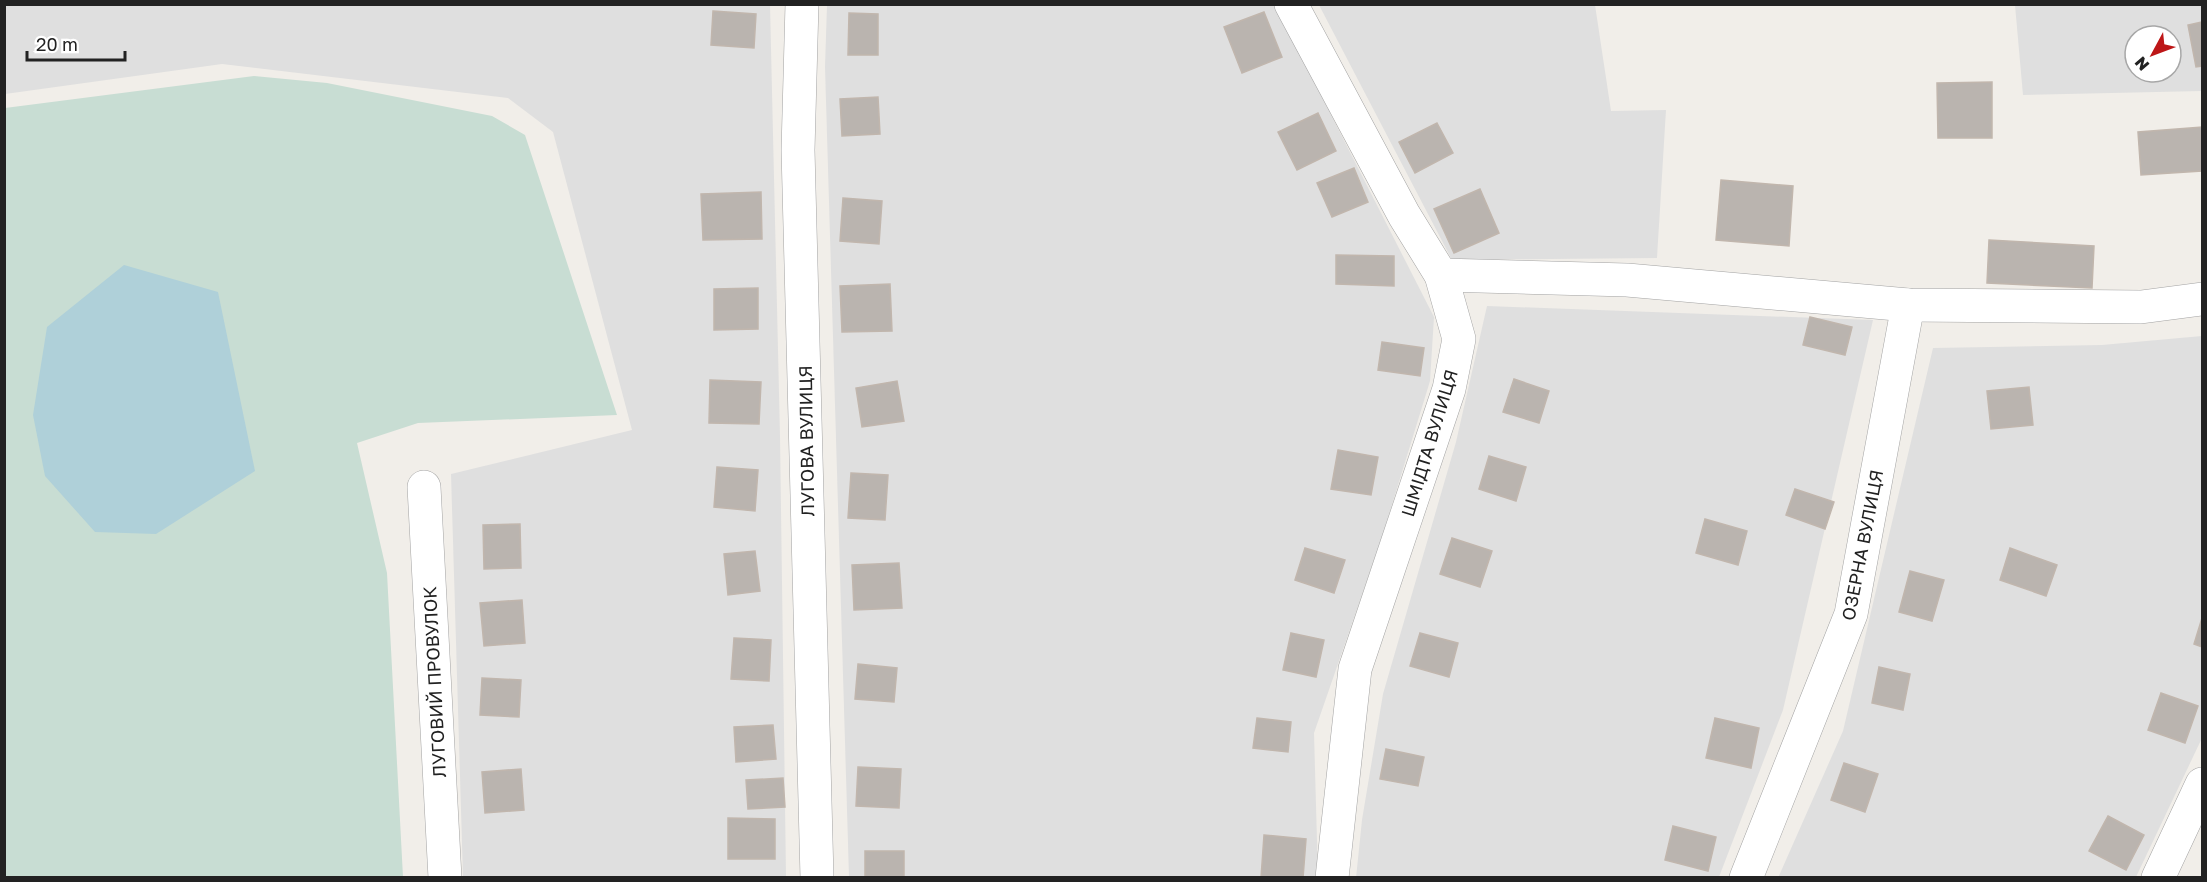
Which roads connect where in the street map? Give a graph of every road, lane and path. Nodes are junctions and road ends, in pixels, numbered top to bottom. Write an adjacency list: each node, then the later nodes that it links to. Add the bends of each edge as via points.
1 (802, 4): 9 (street, ЛУГОВА ВУЛИЦЯ, via 798,150)
2 (1291, 4): 3 (street, ШМІДТА ВУЛИЦЯ, via 1404,215)
3 (1441, 275): 5 (street, via 1627,280); 10 (street, ШМІДТА ВУЛИЦЯ, via 1459,339 1449,389 1354,669)
4 (2202, 299): 5 (street, via 2141,307)
5 (1908, 305): 11 (street, ОЗЕРНА ВУЛИЦЯ, via 1851,614)
6 (423, 487): 8 (street, ЛУГОВИЙ ПРОВУЛОК)
7 (2202, 784): 12 (street)
8 (445, 878)
9 (817, 878)
10 (1332, 878)
11 (1746, 878)
12 (2158, 878)

